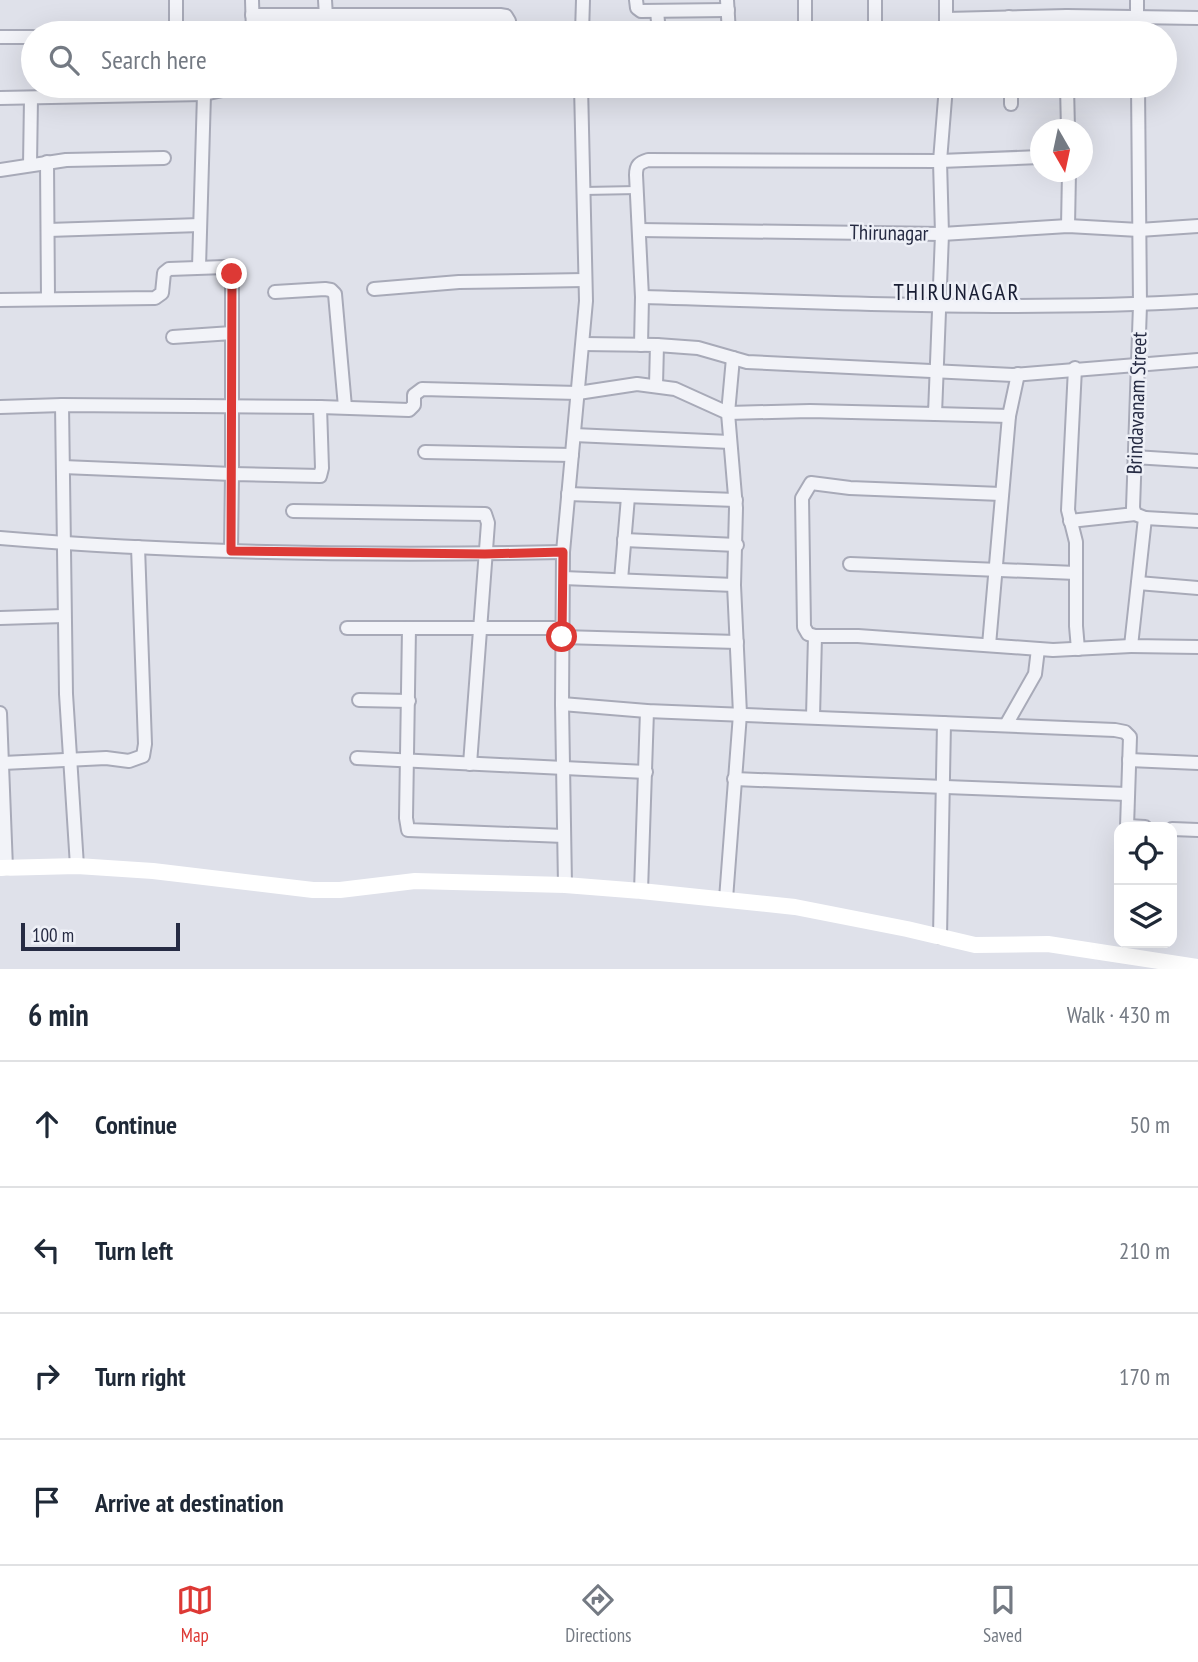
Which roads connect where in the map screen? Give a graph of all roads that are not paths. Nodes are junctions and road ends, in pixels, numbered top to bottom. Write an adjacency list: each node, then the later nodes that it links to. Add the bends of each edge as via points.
1 (176, 0): 19 (street)
2 (252, 0): 12 (street)
3 (325, 0): 13 (street)
4 (583, 0): 23 (street)
5 (636, 0): 11 (street, via 641,11)
6 (805, 0): 25 (street)
7 (875, 0): 26 (street)
8 (946, 0): 18 (street)
9 (1137, 0): 16 (street)
10 (727, 5): 11 (street)
11 (657, 11): 24 (street)
12 (252, 15): 13 (street); 20 (street)
13 (325, 15): 21 (street); 22 (street, via 500,15)
14 (1067, 16): 15 (street); 16 (street); 28 (street)
15 (1009, 17): 18 (street); 27 (street)
16 (1137, 18): 17 (street); 29 (street)
17 (1198, 18)
18 (946, 19)
19 (176, 21)
20 (252, 21)
21 (326, 21)
22 (509, 21)
23 (582, 21)
24 (658, 21)
25 (805, 21)
26 (875, 21)
27 (1009, 21)
28 (1067, 21)
29 (1137, 21)
30 (0, 37): 31 (street)
31 (21, 37)
32 (0, 98): 33 (street)
33 (31, 98): 46 (street)
34 (204, 98): 51 (street)
35 (581, 98): 50 (street)
36 (945, 98): 44 (street)
37 (1011, 98): 40 (street)
38 (1067, 98): 41 (street)
39 (1138, 98): 56 (street, Brindavanam Street)
40 (1011, 104)
41 (1068, 119)
42 (164, 158): 45 (street)
43 (1030, 158): 44 (street)
44 (940, 161): 49 (street, via 648,160 636,167); 57 (street)
45 (47, 162): 46 (street); 54 (street)
46 (30, 165): 47 (street)
47 (0, 170)
48 (1069, 182): 52 (street)
49 (637, 190): 50 (lane); 55 (street)
50 (584, 191): 59 (street)
51 (200, 225): 54 (street); 58 (street)
52 (1068, 226): 56 (street, Thirunagar); 57 (street, Thirunagar)
53 (1198, 226): 56 (street, Thirunagar)
54 (48, 230): 63 (street)
55 (639, 230): 57 (street, Thirunagar); 62 (street)
56 (1139, 230): 66 (street, Brindavanam Street)
57 (942, 234): 67 (street)
58 (200, 267): 63 (street, via 169,269 164,273 162,293 155,298); 68 (street, via 225,267 232,274)
59 (585, 280): 60 (street); 70 (street)
60 (374, 289)
61 (275, 292): 85 (street, via 325,289 335,294)
62 (642, 297): 67 (street); 71 (street)
63 (48, 299): 64 (street)
64 (0, 300)
65 (1198, 301): 66 (street)
66 (1140, 304): 67 (street); 75 (street, Brindavanam Street)
67 (939, 305): 77 (street)
68 (232, 333): 69 (street); 83 (street)
69 (173, 337)
70 (583, 344): 71 (street); 80 (street)
71 (640, 345): 72 (street)
72 (657, 345): 73 (street, via 698,348); 79 (street)
73 (733, 358): 77 (street); 86 (street)
74 (1198, 360): 75 (street)
75 (1139, 364): 76 (street); 93 (street, Brindavanam Street)
76 (1076, 368): 78 (street); 103 (street)
77 (935, 372): 78 (street); 87 (street)
78 (1018, 374): 88 (street)
79 (656, 385): 80 (street); 86 (street, via 693,395)
80 (578, 393): 85 (street, via 422,389 408,410); 89 (street)
81 (62, 405): 82 (street); 83 (street); 95 (street)
82 (0, 407)
83 (232, 407): 84 (street); 96 (street)
84 (320, 407): 85 (street); 96 (street, via 320,476)
85 (345, 407)
86 (728, 413): 87 (street); 90 (street)
87 (935, 414): 88 (street)
88 (1009, 416): 98 (street)
89 (574, 435): 90 (street); 92 (street)
90 (730, 442): 100 (street)
91 (425, 452): 92 (street)
92 (572, 455): 97 (street)
93 (1134, 457): 94 (street); 102 (street, Brindavanam Street, via 1133,508)
94 (1198, 461)
95 (63, 467): 96 (street); 107 (street)
96 (232, 474): 110 (street)
97 (568, 494): 99 (street); 111 (street)
98 (1001, 494): 114 (street); 127 (street, via 811,483 802,498 804,627)
99 (628, 497): 100 (street); 106 (street)
100 (736, 500): 108 (street)
101 (293, 511): 112 (street, via 485,513)
102 (1140, 516): 103 (street); 104 (street); 118 (street, Brindavanam Street)
103 (1070, 521): 115 (street, via 1076,542)
104 (1198, 521)
105 (0, 538): 107 (street)
106 (624, 540): 108 (street); 117 (street)
107 (64, 543): 109 (street); 121 (street)
108 (737, 545): 119 (street)
109 (138, 547): 110 (street); 145 (street, via 143,756 129,761)
110 (231, 551): 112 (street)
111 (563, 552): 112 (street); 116 (street)
112 (485, 554): 125 (street)
113 (850, 564): 114 (street)
114 (996, 570): 115 (street); 129 (street)
115 (1076, 573): 133 (street)
116 (563, 578): 117 (street); 126 (street)
117 (621, 580): 119 (street)
118 (1138, 583): 120 (street); 130 (street, Brindavanam Street)
119 (734, 585): 128 (street)
120 (1198, 588)
121 (64, 616): 122 (street); 145 (street)
122 (0, 618)
123 (347, 628): 124 (street)
124 (410, 628): 125 (street); 135 (street)
125 (480, 628): 126 (street); 149 (street)
126 (562, 632): 128 (street); 136 (street)
127 (815, 636): 129 (street); 140 (street)
128 (737, 642): 139 (street)
129 (989, 645): 132 (street)
130 (1131, 646): 131 (street); 133 (street)
131 (1198, 647)
132 (1038, 649): 133 (street); 142 (street, via 1035,674)
133 (1078, 649)
134 (359, 700): 135 (street)
135 (409, 701): 146 (street)
136 (562, 704): 137 (street); 150 (street)
137 (647, 711): 139 (street); 151 (street)
138 (0, 713): 147 (street)
139 (740, 714): 140 (street); 152 (street)
140 (813, 717): 141 (street)
141 (944, 723): 142 (street); 153 (street)
142 (1006, 725): 144 (street, via 1125,732 1130,737)
143 (357, 758): 146 (street)
144 (1129, 760): 148 (street); 154 (street)
145 (70, 761): 147 (street); 159 (street)
146 (408, 761): 149 (street); 158 (street, via 408,830)
147 (3, 763): 160 (street)
148 (1198, 763)
149 (470, 764): 150 (street)
150 (563, 769): 151 (street); 158 (street)
151 (646, 772): 162 (street)
152 (734, 779): 153 (street); 163 (street)
153 (942, 788): 154 (street); 164 (street)
154 (1127, 793): 155 (street)
155 (1127, 822)
156 (1177, 829): 157 (street)
157 (1198, 830)
158 (564, 836): 161 (street)
159 (77, 866): 160 (main road); 161 (main road, via 313,890 415,881)
160 (3, 868)
161 (565, 886): 162 (main road)
162 (641, 891): 163 (main road)
163 (726, 899): 164 (main road, via 795,906)
164 (940, 937): 165 (main road, via 975,946)
165 (1121, 949): 166 (main road)
166 (1198, 967)

